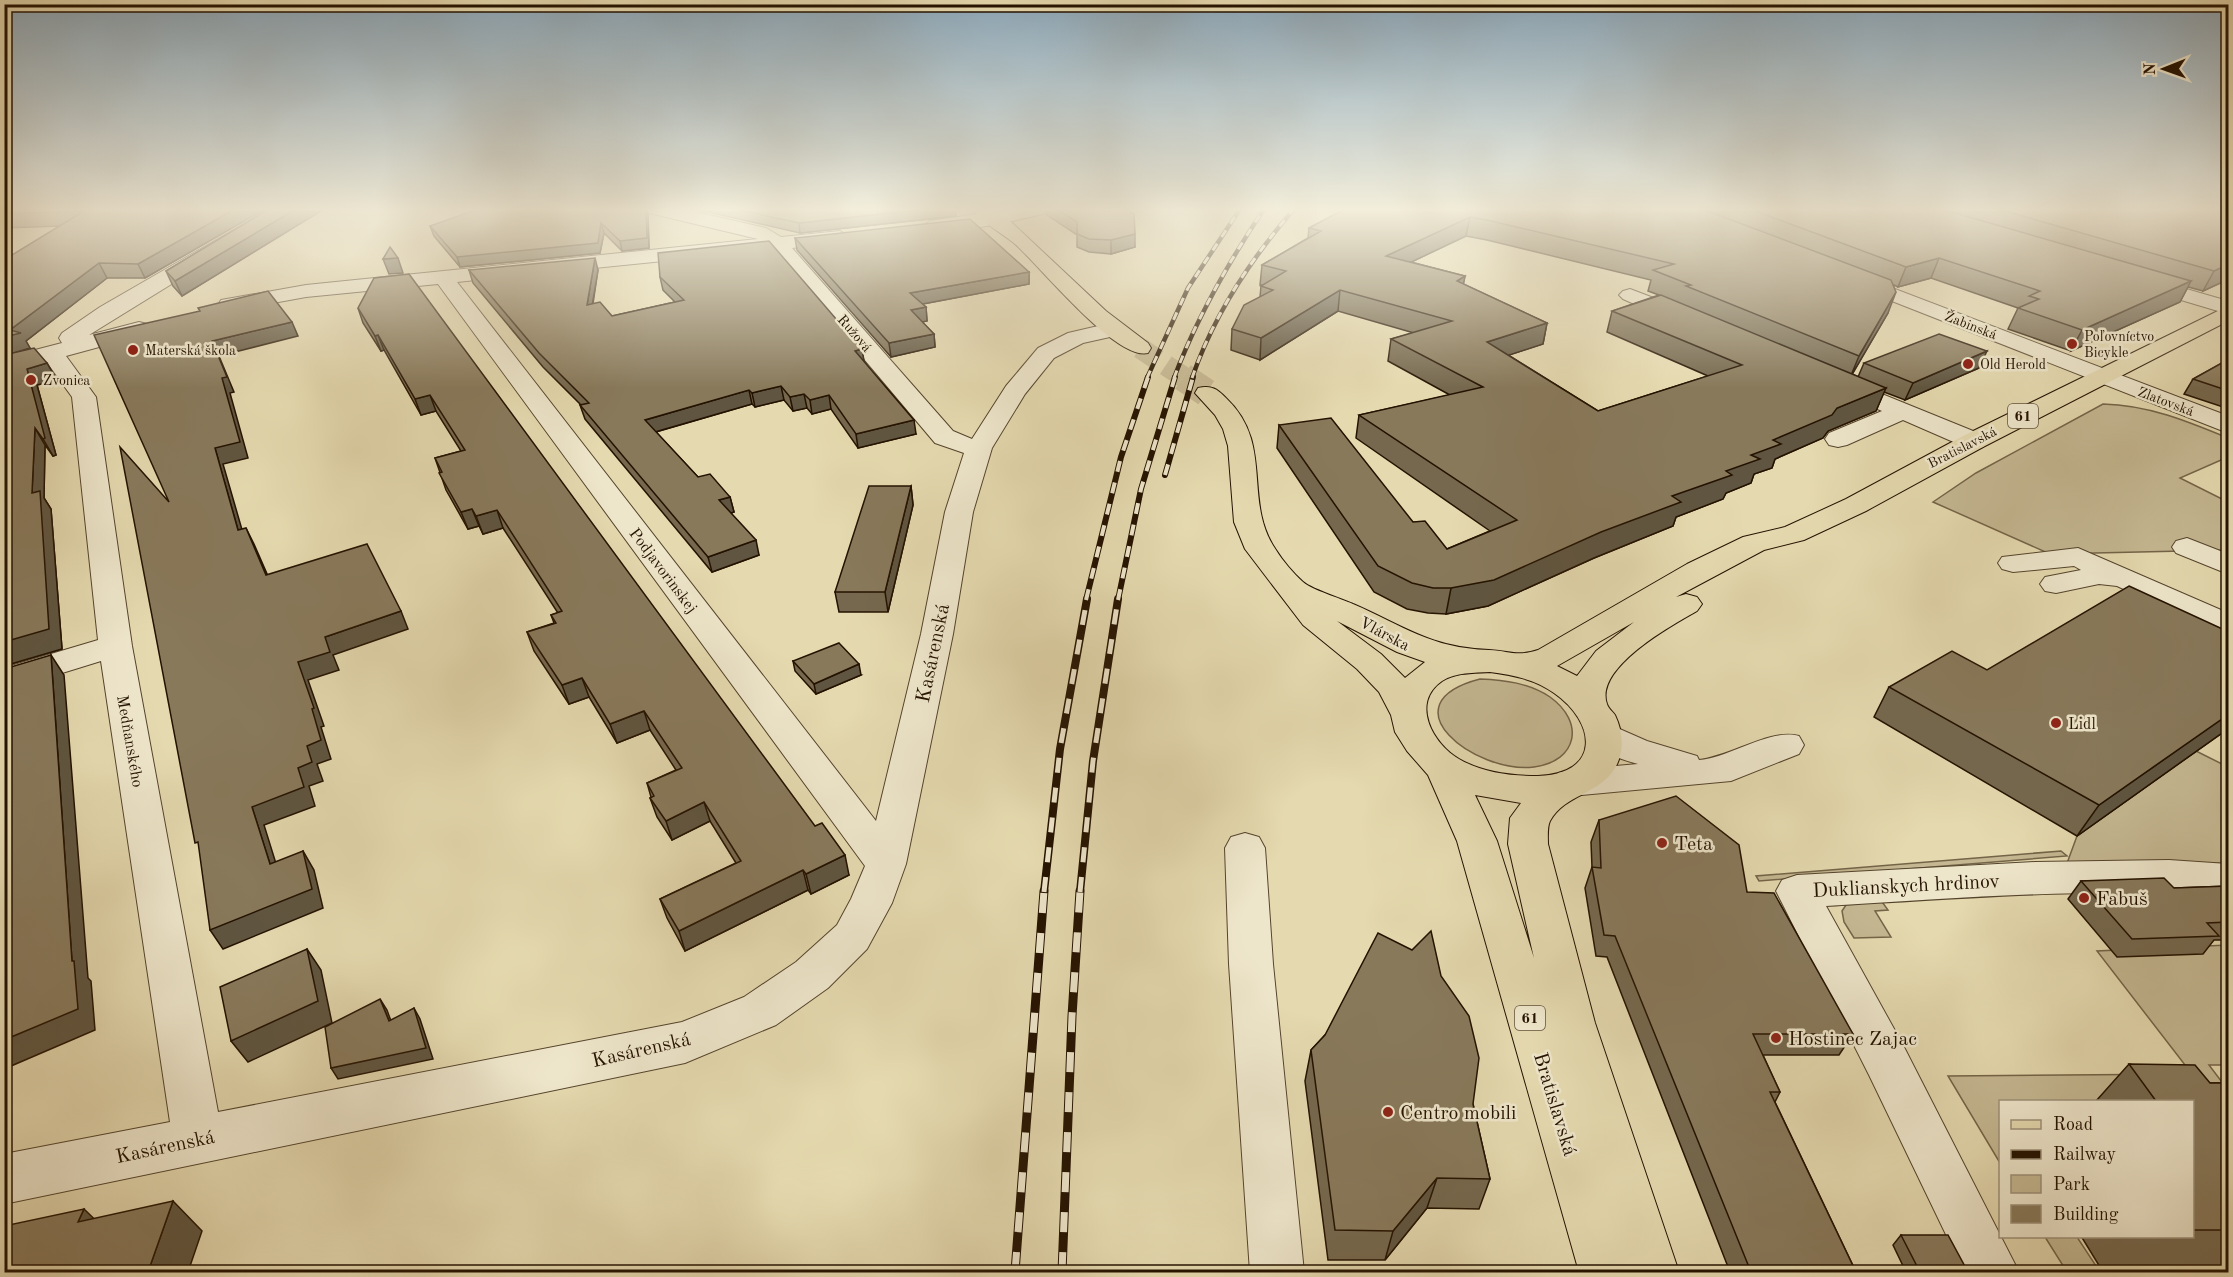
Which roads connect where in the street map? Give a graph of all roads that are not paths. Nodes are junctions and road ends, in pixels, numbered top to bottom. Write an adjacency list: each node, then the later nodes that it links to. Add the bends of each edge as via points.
1 (183, 269): 12 (street)
2 (526, 269): 7 (street)
3 (799, 269): 25 (street, Ružová, via 944,437)
4 (1052, 269): 14 (main road)
5 (1830, 270): 19 (street, Žabinská)
6 (2121, 276): 10 (street)
7 (443, 277): 9 (street, via 306,291); 45 (street, Podjavorinskej)
8 (1630, 295): 13 (street)
9 (214, 308)
10 (2229, 308)
11 (2229, 313): 19 (main road, Bratislavská / 61)
12 (99, 318): 16 (street); 16 (street, via 111,325 147,326)
13 (1707, 328)
14 (1111, 330): 15 (main road); 25 (street, Kasárenská, via 1076,338 1046,353 1015,391)
15 (1140, 348)
16 (51, 352): 17 (street); 34 (street, Medňanského, via 84,397)
17 (4, 365)
18 (1817, 375): 21 (street)
19 (2104, 376): 22 (street, Zlatovská); 24 (main road, Bratislavská / 61)
20 (1207, 393): 30 (main road, Vlárska, via 1236,424 1243,446 1247,518 1257,544)
21 (1903, 411): 23 (street); 24 (street)
22 (2229, 425)
23 (1838, 439)
24 (1974, 441): 26 (main road, Bratislavská / 61)
25 (979, 448): 45 (street, Kasárenská, via 959,512 937,634)
26 (1794, 534): 35 (main road, Bratislavská / 61, via 1744,548 1698,571 1550,657); 37 (main road, Bratislavská / 61, via 1771,555 1656,620 1617,650 1592,679)
27 (2187, 547): 29 (street)
28 (2013, 563): 31 (street, via 2078,557)
29 (2229, 565)
30 (1287, 582): 35 (main road, Vlárska, via 1405,646 1438,655); 38 (main road, Vlárska, via 1316,620 1377,669 1402,699)
31 (2134, 582): 32 (street, via 2099,575); 33 (street)
32 (2056, 584)
33 (2229, 625)
34 (115, 646): 36 (street); 47 (street, Medňanského)
35 (1506, 663): 37 (main road, Bratislavská / 61, via 1566,684); 38 (main road, Bratislavská / 61, via 1458,663 1438,669 1419,681 1408,699)
36 (4, 680)
37 (1589, 703): 39 (main road, Bratislavská / 61)
38 (1407, 712): 41 (main road, Bratislavská / 61, via 1414,735)
39 (1606, 735): 42 (street, via 1658,759); 43 (main road, 61, via 1604,757 1586,777)
40 (1786, 745): 42 (street, via 1731,768)
41 (1444, 768): 43 (main road, Bratislavská / 61, via 1484,784 1521,791); 50 (main road, Bratislavská / 61, via 1478,841)
42 (1708, 772): 43 (street)
43 (1565, 786): 51 (main road, 61, via 1530,818 1528,844 1572,1023)
44 (1245, 848): 49 (street)
45 (886, 864): 47 (street, Kasárenská, via 852,937 812,975 760,1011 685,1042)
46 (2229, 880): 52 (street, Duklianskych hrdinov, via 2180,874 1797,891)
47 (198, 1139): 48 (street, Kasárenská)
48 (4, 1179)
49 (1276, 1272)
50 (1606, 1272)
51 (1652, 1272)
52 (1992, 1272)

